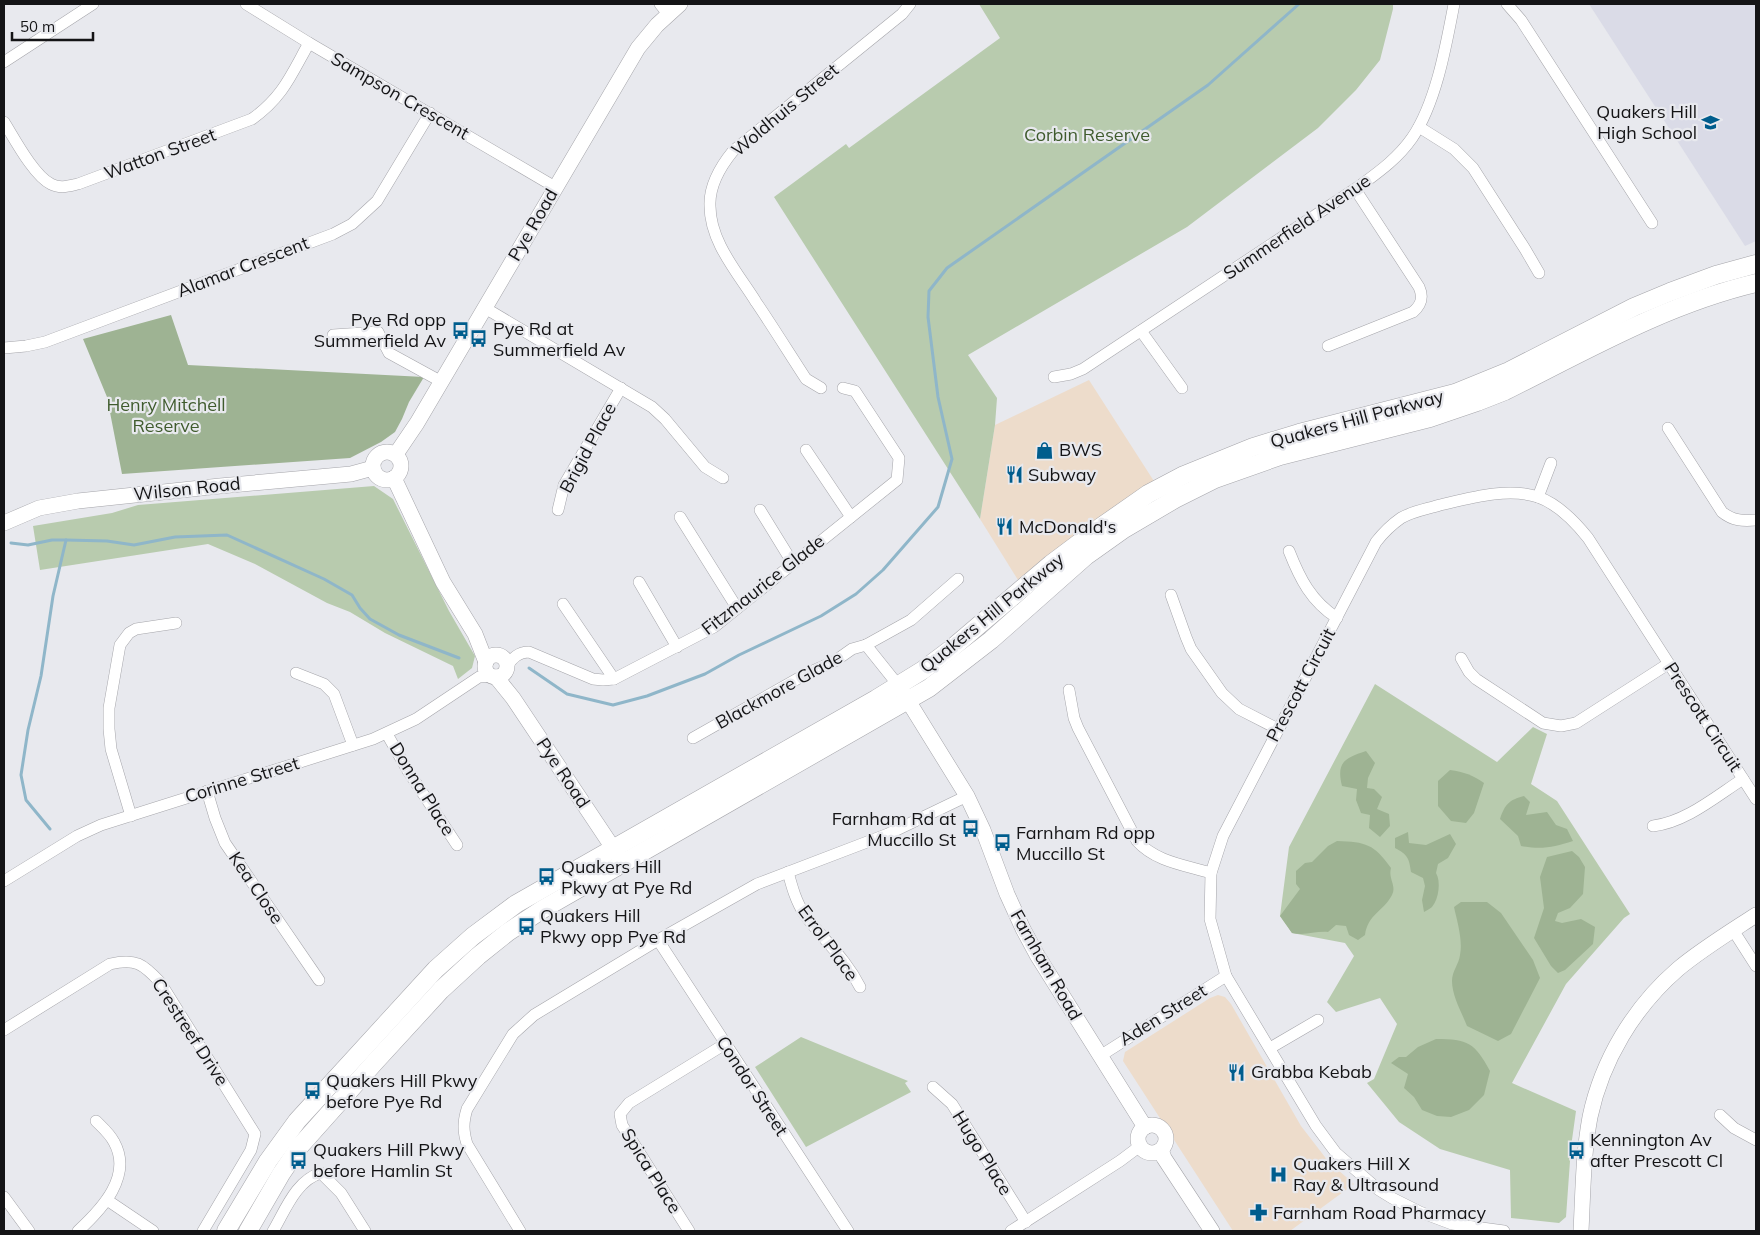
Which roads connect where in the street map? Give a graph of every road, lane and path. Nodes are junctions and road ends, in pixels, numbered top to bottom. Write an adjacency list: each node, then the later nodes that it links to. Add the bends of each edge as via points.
1 (93, 4): 9 (street)
2 (246, 4): 8 (street, Sampson Crescent)
3 (680, 4): 7 (street, Pye Road)
4 (913, 4): 27 (street, Woldhuis Street, via 733,151 711,190 711,221 723,250 806,379)
5 (1454, 4): 12 (street, Summerfield Avenue, via 1432,96)
6 (1507, 4): 15 (street, via 1521,20)
7 (664, 9): 13 (street, Pye Road)
8 (308, 43): 10 (street, Sampson Crescent); 11 (street, Watton Street, via 279,96 252,119 78,184 58,186 41,176)
9 (4, 62)
10 (430, 113): 13 (street, Sampson Crescent); 23 (street, Alamar Crescent, via 377,201 352,224 333,234 44,342)
11 (4, 122)
12 (1419, 127): 14 (street, Summerfield Avenue, via 1396,157); 17 (street, via 1454,149 1473,168)
13 (555, 187): 19 (street, Pye Road)
14 (1355, 189): 20 (street, Summerfield Avenue); 22 (street, via 1422,297 1412,312)
15 (1652, 222)
16 (1756, 264): 60 (main road, Quakers Hill Parkway, via 1716,275 1634,307 1510,371 1455,393 1299,433 1253,447 1184,475 1148,494 1095,531 951,649)
17 (1539, 274)
18 (1756, 283): 62 (main road, Quakers Hill Parkway, via 1680,306 1477,402 1430,418 1280,456 1215,479 1124,529 1086,556 991,640)
19 (485, 308): 25 (street, Pye Road); 26 (street)
20 (1141, 331): 24 (street, Summerfield Avenue, via 1083,369); 29 (street)
21 (333, 335): 25 (street, via 378,332 389,353)
22 (1328, 346)
23 (4, 348)
24 (1054, 377)
25 (442, 382): 32 (street, Pye Road)
26 (621, 388): 36 (street, via 660,413 705,467); 38 (street, Brigid Place, via 564,485)
27 (821, 388)
28 (844, 388): 41 (street, Fitzmaurice Glade, via 855,391 899,458 897,480)
29 (1182, 388)
30 (1668, 428): 42 (street, via 1722,512 1739,521)
31 (806, 450): 41 (street)
32 (396, 454): 34 (street, via 378,455); 35 (street, via 401,467)
33 (1551, 463): 37 (street)
34 (373, 468): 35 (street, via 381,478); 43 (street, Wilson Road, via 351,474 78,501 39,508)
35 (394, 478): 57 (street, Pye Road, via 444,582)
36 (723, 478)
37 (1538, 497): 51 (street, Prescott Circuit, via 1476,496 1417,511 1400,519 1376,542); 56 (street, Prescott Circuit, via 1580,528)
38 (558, 510)
39 (760, 510): 45 (street)
40 (680, 517): 50 (street)
41 (850, 517): 45 (street, Fitzmaurice Glade)
42 (1756, 520)
43 (4, 523)
44 (1290, 551): 51 (street, via 1300,577 1315,600)
45 (792, 562): 50 (street, Fitzmaurice Glade)
46 (958, 580): 53 (street, Blackmore Glade, via 907,621)
47 (639, 582): 54 (street)
48 (1171, 595): 63 (street, via 1191,649 1222,693 1240,709)
49 (563, 604): 59 (street)
50 (737, 608): 54 (street, Fitzmaurice Glade, via 714,627)
51 (1337, 618): 63 (street, Prescott Circuit)
52 (176, 623): 71 (street, via 136,629 120,645 109,708 110,749)
53 (870, 642): 60 (street, Farnham Road); 65 (street, Blackmore Glade)
54 (677, 647): 59 (street, Fitzmaurice Glade)
55 (1461, 658): 56 (street, via 1476,679 1540,721 1561,726 1576,723)
56 (1668, 664): 67 (street, Prescott Circuit)
57 (496, 666): 59 (street, Fitzmaurice Glade, via 523,652 530,652 592,679); 64 (street, Corinne Street); 74 (street, Pye Road, via 513,698)
58 (296, 673): 66 (street, via 324,684 334,694)
59 (614, 679)
60 (898, 685): 62 (street, Farnham Road); 74 (main road, Quakers Hill Parkway)
61 (1070, 690): 77 (street, via 1078,728 1138,841 1159,858)
62 (909, 701): 69 (street, Farnham Road); 75 (main road, Quakers Hill Parkway)
63 (1278, 730): 77 (street, Prescott Circuit, via 1223,836)
64 (387, 734): 66 (street, Corinne Street); 73 (street, Donna Place)
65 (693, 738)
66 (353, 745): 68 (street, Corinne Street)
67 (1743, 779): 70 (street, Prescott Circuit); 72 (street, via 1674,822)
68 (207, 790): 71 (street, Corinne Street); 84 (street, Kea Close, via 225,843)
69 (967, 796): 76 (street, via 888,834); 90 (street, Farnham Road, via 1023,929)
70 (1756, 799)
71 (130, 816): 78 (street, Corinne Street, via 77,836)
72 (1653, 826)
73 (457, 845)
74 (613, 848): 75 (street, Pye Road); 106 (main road, Quakers Hill Parkway, via 516,904 473,936 436,970 297,1121 268,1161)
75 (622, 863): 107 (main road, Quakers Hill Parkway, via 508,932 442,990 300,1146)
76 (788, 872): 81 (street, via 757,884); 85 (street, Errol Place, via 805,915 848,965)
77 (1211, 873): 83 (street, Prescott Circuit, via 1210,919)
78 (4, 881)
79 (1756, 915): 80 (street)
80 (1733, 930): 82 (street); 116 (street, via 1663,983 1629,1024 1614,1051 1590,1117)
81 (658, 940): 88 (street, Condor Street); 110 (street, via 534,1015 513,1034 467,1109 463,1132 467,1144)
82 (1756, 966)
83 (1226, 976): 89 (street, Prescott Circuit); 90 (street, Aden Street)
84 (319, 980)
85 (860, 987)
86 (1318, 1020): 89 (street)
87 (4, 1030): 105 (street, Crestreef Drive, via 110,964 138,963 160,982 255,1134 251,1150)
88 (725, 1044): 111 (street, Spica Place, via 629,1103 620,1114 622,1125); 112 (street, Condor Street)
89 (1270, 1048): 101 (street, Prescott Circuit, via 1316,1126 1336,1153 1379,1190)
90 (1100, 1056): 94 (street, Farnham Road)
91 (933, 1088): 100 (street, Hugo Place, via 952,1104)
92 (1720, 1115): 95 (street, via 1734,1128)
93 (96, 1121): 99 (street, via 114,1141 121,1163 117,1183)
94 (1145, 1127): 96 (street, via 1138,1138); 97 (street, via 1154,1125 1165,1133 1166,1144)
95 (1756, 1140)
96 (1140, 1146): 97 (street, via 1150,1153); 100 (street)
97 (1161, 1150): 114 (street)
98 (4, 1197): 102 (street)
99 (107, 1200): 103 (street); 104 (street)
100 (1026, 1222): 113 (street)
101 (1451, 1228): 115 (street, Prescott Circuit)
102 (29, 1231)
103 (78, 1231)
104 (154, 1231)
105 (204, 1231)
106 (226, 1231)
107 (248, 1231)
108 (272, 1231): 109 (street, via 294,1195 306,1181 321,1173 340,1193)
109 (365, 1231)
110 (520, 1231)
111 (689, 1231)
112 (848, 1231)
113 (1011, 1231)
114 (1212, 1231)
115 (1504, 1231)
116 (1581, 1231)

